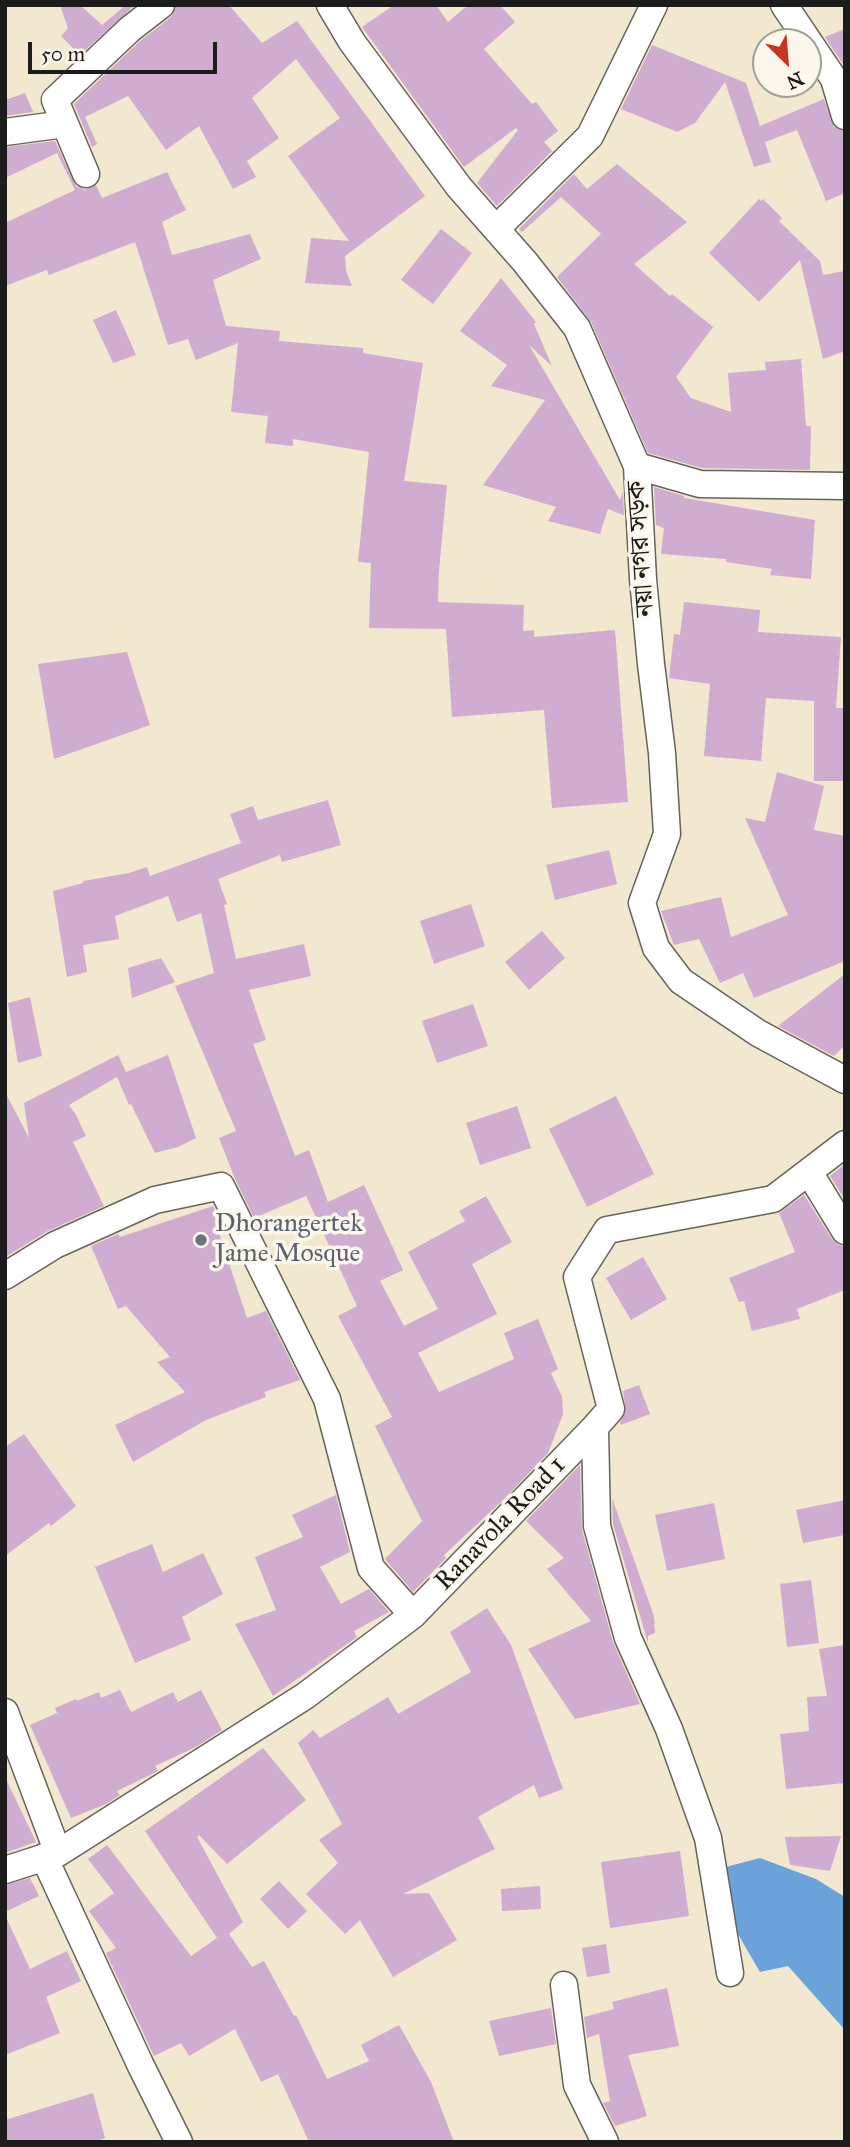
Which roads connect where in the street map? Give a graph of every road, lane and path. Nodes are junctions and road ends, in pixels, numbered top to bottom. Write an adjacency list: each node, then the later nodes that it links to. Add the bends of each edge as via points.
1 (161, 5): 6 (street, via 55,100)
2 (330, 5): 9 (street, নয়া নগর সড়ক, via 459,187)
3 (654, 5): 9 (street, via 590,136)
4 (784, 5): 5 (street, via 834,79)
5 (845, 116)
6 (65, 124): 7 (street); 8 (street)
7 (5, 132)
8 (86, 174)
9 (496, 229): 10 (street, নয়া নগর সড়ক, via 578,328)
10 (637, 466): 11 (street, via 700,484); 12 (street, নয়া নগর সড়ক, via 667,834 642,903 656,948 681,981 758,1033)
11 (845, 486)
12 (845, 1080)
13 (845, 1144): 14 (street, Ranavola Road 1)
14 (809, 1172): 15 (street); 17 (street, Ranavola Road 1, via 773,1199 607,1230 577,1277 611,1409)
15 (845, 1231)
16 (5, 1276): 18 (street, via 55,1245 155,1200 221,1186 327,1399 371,1568)
17 (595, 1427): 18 (street, Ranavola Road 1); 22 (street, via 597,1526 628,1638 669,1729 708,1838)
18 (414, 1615): 20 (street, Ranavola Road 1, via 306,1696)
19 (5, 1712): 20 (street)
20 (51, 1855): 21 (street, Ranavola Road 1); 24 (street, via 141,2066)
21 (5, 1870)
22 (730, 1972)
23 (564, 1985): 25 (street, via 577,2085)
24 (179, 2142)
25 (605, 2142)

